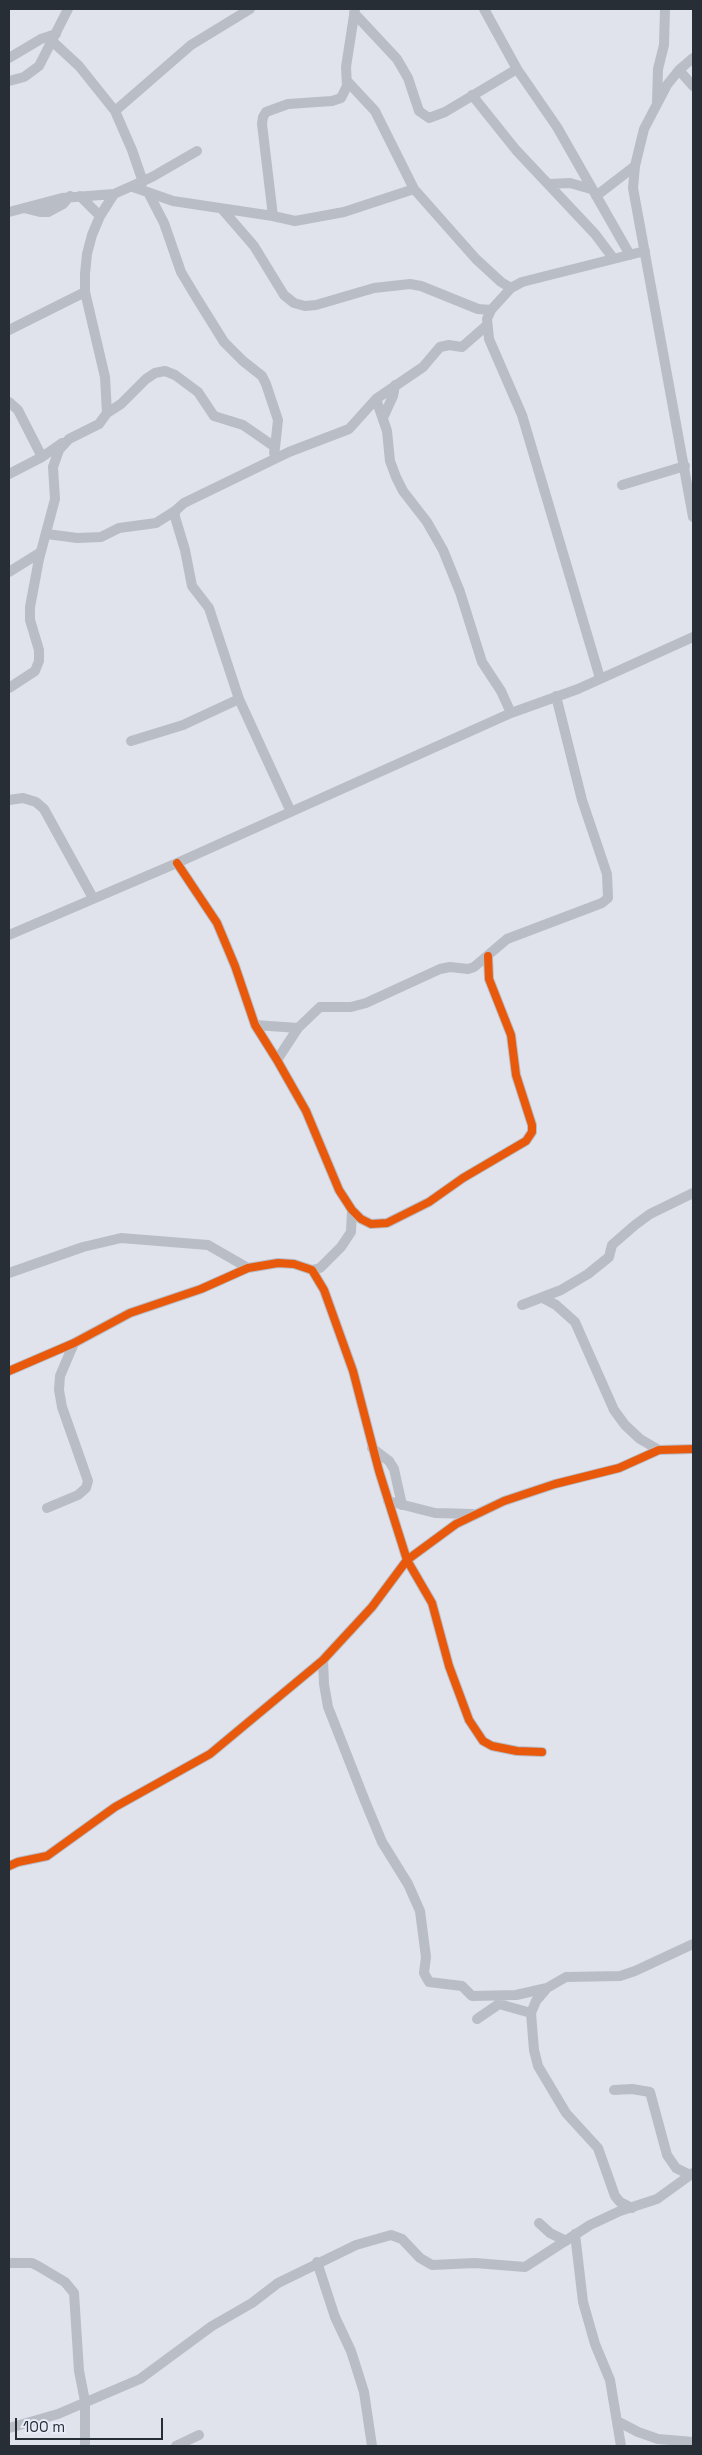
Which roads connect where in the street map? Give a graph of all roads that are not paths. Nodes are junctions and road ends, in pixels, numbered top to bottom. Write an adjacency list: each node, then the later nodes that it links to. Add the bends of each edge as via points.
1 (68, 9): 6 (street)
2 (250, 9): 16 (street, via 191,46)
3 (484, 9): 9 (street)
4 (664, 10): 15 (street, via 664,45 658,61)
5 (355, 11): 12 (street, via 346,67); 14 (street, via 402,67 416,105 424,116 433,118)
6 (54, 37): 7 (street, via 41,39); 11 (street, via 39,66 24,77); 16 (street)
7 (9, 58)
8 (693, 58): 10 (street)
9 (517, 69): 14 (street); 23 (street, via 557,127)
10 (679, 70): 13 (street); 15 (street)
11 (9, 81)
12 (347, 81): 22 (street, via 375,111); 30 (street, via 344,94 338,100 288,104 266,112 263,117)
13 (693, 86)
14 (472, 95): 20 (street)
15 (657, 103): 18 (street, via 644,130)
16 (115, 111): 19 (street)
17 (197, 151): 19 (street)
18 (635, 166): 23 (street); 31 (street, via 636,215)
19 (143, 182): 21 (street)
20 (548, 184): 23 (street, via 570,183); 33 (street)
21 (133, 187): 24 (street); 25 (street)
22 (414, 189): 30 (street, via 384,201 305,221); 34 (street, via 476,258)
23 (594, 192): 32 (street)
24 (114, 194): 26 (street); 29 (street)
25 (148, 194): 27 (street, via 172,202); 45 (street, via 164,223 181,272 196,297 224,342 262,376 266,384 278,420)
26 (75, 196): 28 (street); 29 (street)
27 (222, 209): 30 (street); 36 (street, via 254,246 284,295 294,303 316,305 374,288 410,284 478,309)
28 (9, 212)
29 (100, 216): 35 (street, via 87,254)
30 (273, 216)
31 (645, 251): 32 (street); 48 (street)
32 (630, 255): 33 (street)
33 (613, 258): 34 (street, via 532,279)
34 (511, 288): 36 (street)
35 (85, 292): 38 (street); 42 (street, via 105,376)
36 (491, 310): 37 (street)
37 (486, 326): 39 (street, via 462,347 449,345 440,348 423,367); 57 (street, via 522,415)
38 (9, 330)
39 (395, 385): 40 (street); 43 (street)
40 (376, 399): 43 (street); 47 (street, via 349,429)
41 (9, 402): 46 (street, via 18,410)
42 (107, 413): 44 (street, via 100,424); 45 (street, via 146,379 165,371 198,392 214,416 243,425)
43 (382, 418): 61 (street, via 396,477 443,550 482,662)
44 (63, 443): 46 (street); 53 (street, via 53,467 55,499)
45 (275, 448): 47 (street)
46 (42, 457): 49 (street)
47 (273, 460): 51 (street, via 184,503)
48 (685, 466): 50 (street); 52 (street)
49 (9, 474)
50 (622, 485)
51 (176, 511): 53 (street, via 156,523 120,528 101,537); 60 (street, via 192,586 209,608)
52 (693, 517)
53 (47, 534): 54 (street)
54 (41, 552): 55 (street); 58 (street, via 30,607 39,661 35,671)
55 (9, 572)
56 (693, 637): 57 (street)
57 (600, 678): 59 (street)
58 (9, 688)
59 (556, 696): 61 (street); 68 (street, via 582,800 607,874 608,898 507,938 498,943)
60 (239, 699): 62 (street, via 189,722); 64 (street)
61 (512, 713): 64 (street)
62 (131, 741)
63 (9, 800): 66 (street, via 24,798 44,809)
64 (291, 812): 65 (street)
65 (177, 863): 66 (street); 69 (street, via 217,922)
66 (93, 898): 67 (street)
67 (9, 935)
68 (488, 956): 70 (street, via 474,967 440,969 366,1003 339,1008 320,1007); 73 (street, via 492,991 511,1035 520,1093 532,1125 530,1137 430,1202 386,1223 371,1224)
69 (255, 1025): 70 (street); 71 (street)
70 (298, 1028): 71 (street)
71 (278, 1060): 73 (street, via 306,1111 339,1190)
72 (693, 1193): 77 (street, via 650,1214 612,1244 609,1257 601,1265)
73 (352, 1210): 75 (street, via 351,1232 346,1240 320,1268)
74 (248, 1268): 75 (street, via 278,1262); 76 (street, via 208,1245 121,1238 83,1247); 79 (street, via 201,1289 130,1313)
75 (312, 1270): 81 (street, via 324,1290 353,1371)
76 (9, 1273)
77 (542, 1298): 78 (street); 83 (street, via 556,1305 575,1322 614,1410 625,1425)
78 (522, 1305)
79 (74, 1343): 80 (street); 86 (street, via 60,1376 59,1390 64,1414 88,1481 78,1495)
80 (9, 1371)
81 (372, 1448): 84 (street); 85 (street, via 394,1469)
82 (693, 1449): 83 (street)
83 (659, 1450): 87 (street, via 619,1468 528,1493)
84 (388, 1501): 85 (street); 88 (street)
85 (402, 1506): 87 (street, via 435,1513)
86 (47, 1508)
87 (476, 1514): 88 (street)
88 (407, 1560): 89 (street, via 378,1600); 90 (street, via 432,1603 449,1666 475,1731 492,1746)
89 (323, 1660): 91 (street, via 199,1762 115,1807 47,1856); 93 (street, via 328,1707 382,1842 408,1884 420,1911 426,1980 462,1986 476,1996 516,1995)
90 (542, 1752)
91 (9, 1866)
92 (693, 1944): 93 (street, via 635,1972 620,1976 572,1976)
93 (547, 1988): 94 (street, via 536,2001)
94 (531, 2014): 95 (street, via 499,2004); 98 (street, via 538,2066 566,2113 598,2148 615,2196)
95 (477, 2019)
96 (614, 2090): 97 (street, via 650,2092 667,2155 676,2168)
97 (692, 2174): 98 (street, via 668,2193)
98 (632, 2208): 100 (street)
99 (539, 2223): 101 (street)
100 (575, 2234): 101 (street); 105 (street, via 583,2302 610,2380)
101 (566, 2241): 102 (street, via 537,2261 519,2268 475,2263 432,2265 420,2258 402,2239 392,2235 356,2245)
102 (317, 2262): 104 (street, via 212,2326 140,2379); 111 (street, via 364,2392)
103 (9, 2263): 104 (street, via 32,2263 66,2282 74,2293)
104 (84, 2401): 106 (street, via 58,2414); 109 (street)
105 (617, 2421): 108 (street, via 658,2438); 112 (street)
106 (9, 2428)
107 (199, 2435): 110 (street)
108 (693, 2442)
109 (85, 2446)
110 (176, 2446)
111 (372, 2446)
112 (622, 2446)

